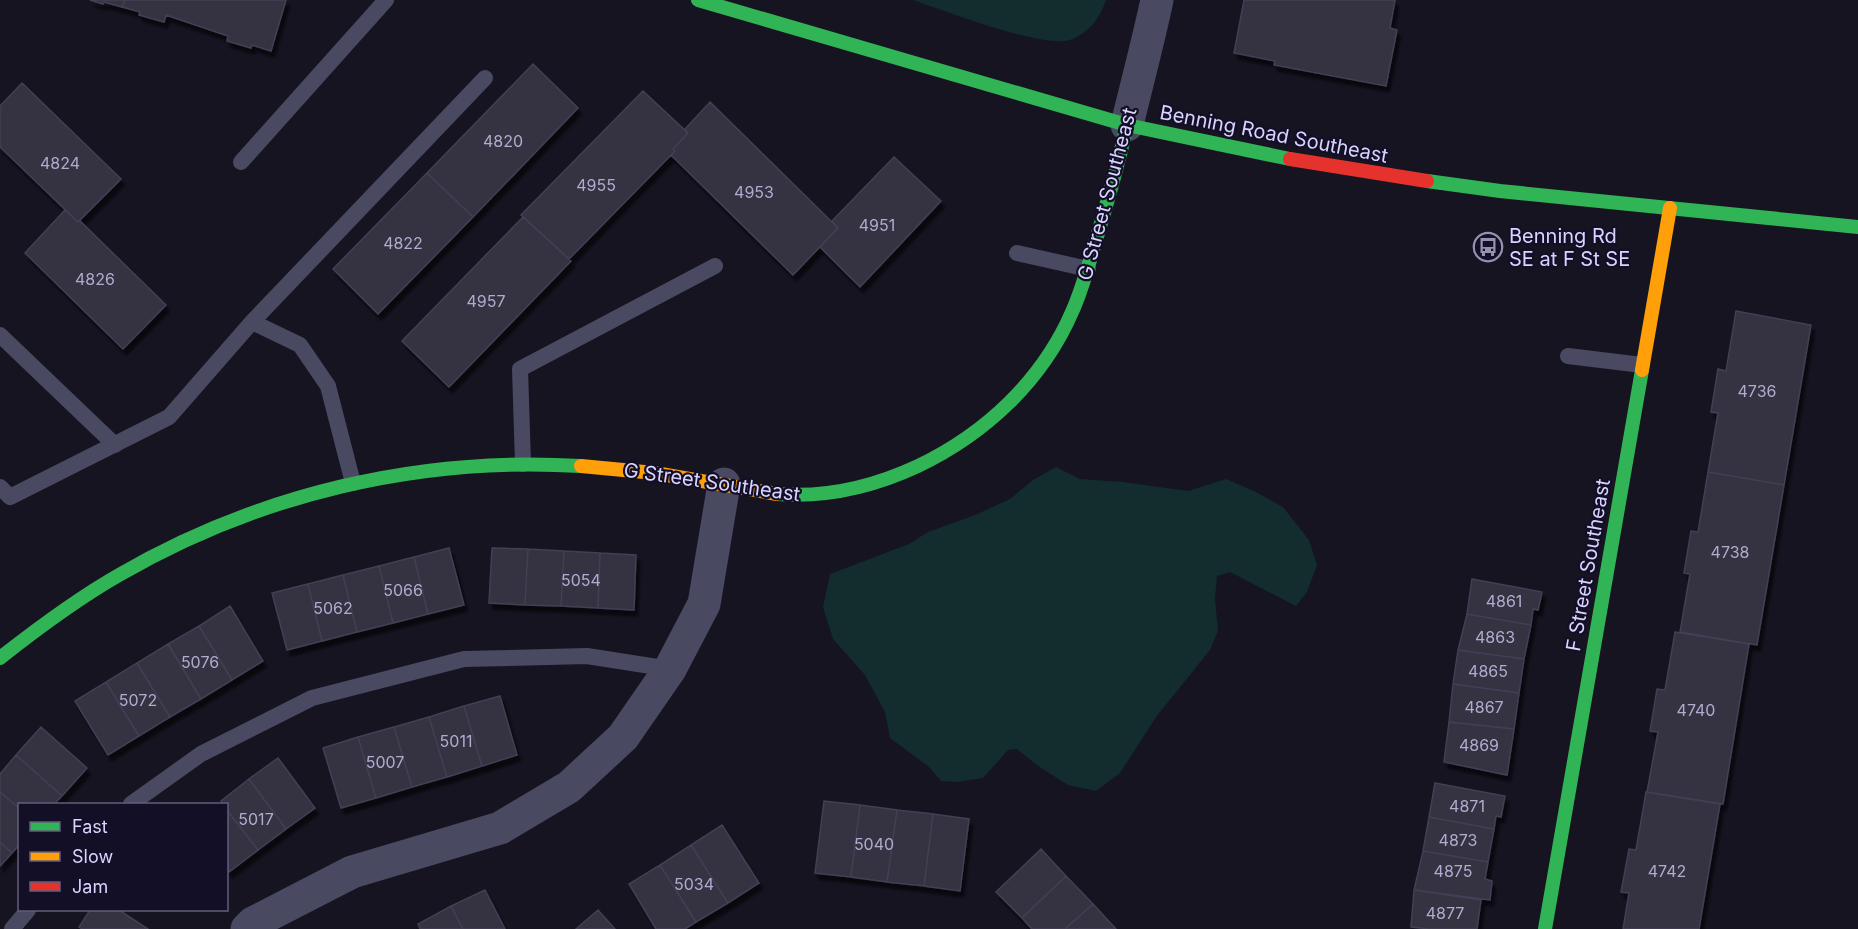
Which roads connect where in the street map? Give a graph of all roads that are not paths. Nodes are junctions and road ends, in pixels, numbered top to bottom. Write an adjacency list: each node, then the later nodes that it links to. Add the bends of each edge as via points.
1 (386, 0): 6 (lane)
2 (698, 0): 5 (street, Benning Road Southeast)
3 (1157, 0): 5 (street, G Street Southeast)
4 (485, 78): 12 (lane)
5 (1127, 125): 7 (street, Benning Road Southeast, via 1302,162 1416,180); 11 (street, G Street Southeast)
6 (241, 162)
7 (1670, 208): 8 (street, Benning Road Southeast); 15 (street, F Street Southeast)
8 (1858, 227)
9 (1017, 253): 11 (lane)
10 (715, 266): 17 (lane, via 520,369)
11 (1088, 269): 19 (street, G Street Southeast, via 1062,334 1031,380 988,422 943,454 892,478 838,492 787,495)
12 (252, 322): 16 (lane, via 169,417); 18 (lane, via 300,345 328,386)
13 (0, 335): 16 (lane)
14 (1568, 356): 15 (lane)
15 (1642, 365): 27 (street, F Street Southeast)
16 (115, 445): 20 (lane, via 10,497)
17 (523, 464): 18 (street, G Street Southeast, via 421,471); 19 (street, G Street Southeast, via 637,471)
18 (353, 483): 21 (street, G Street Southeast, via 280,503 166,550 72,604)
19 (724, 484): 22 (street, via 704,604)
20 (0, 487)
21 (0, 657)
22 (670, 669): 23 (lane, via 587,656 464,659 312,698 201,754); 26 (street, via 623,737 569,787 500,828 352,872)
23 (132, 803)
24 (26, 911): 25 (lane)
25 (12, 929)
26 (247, 929)
27 (1545, 929)

